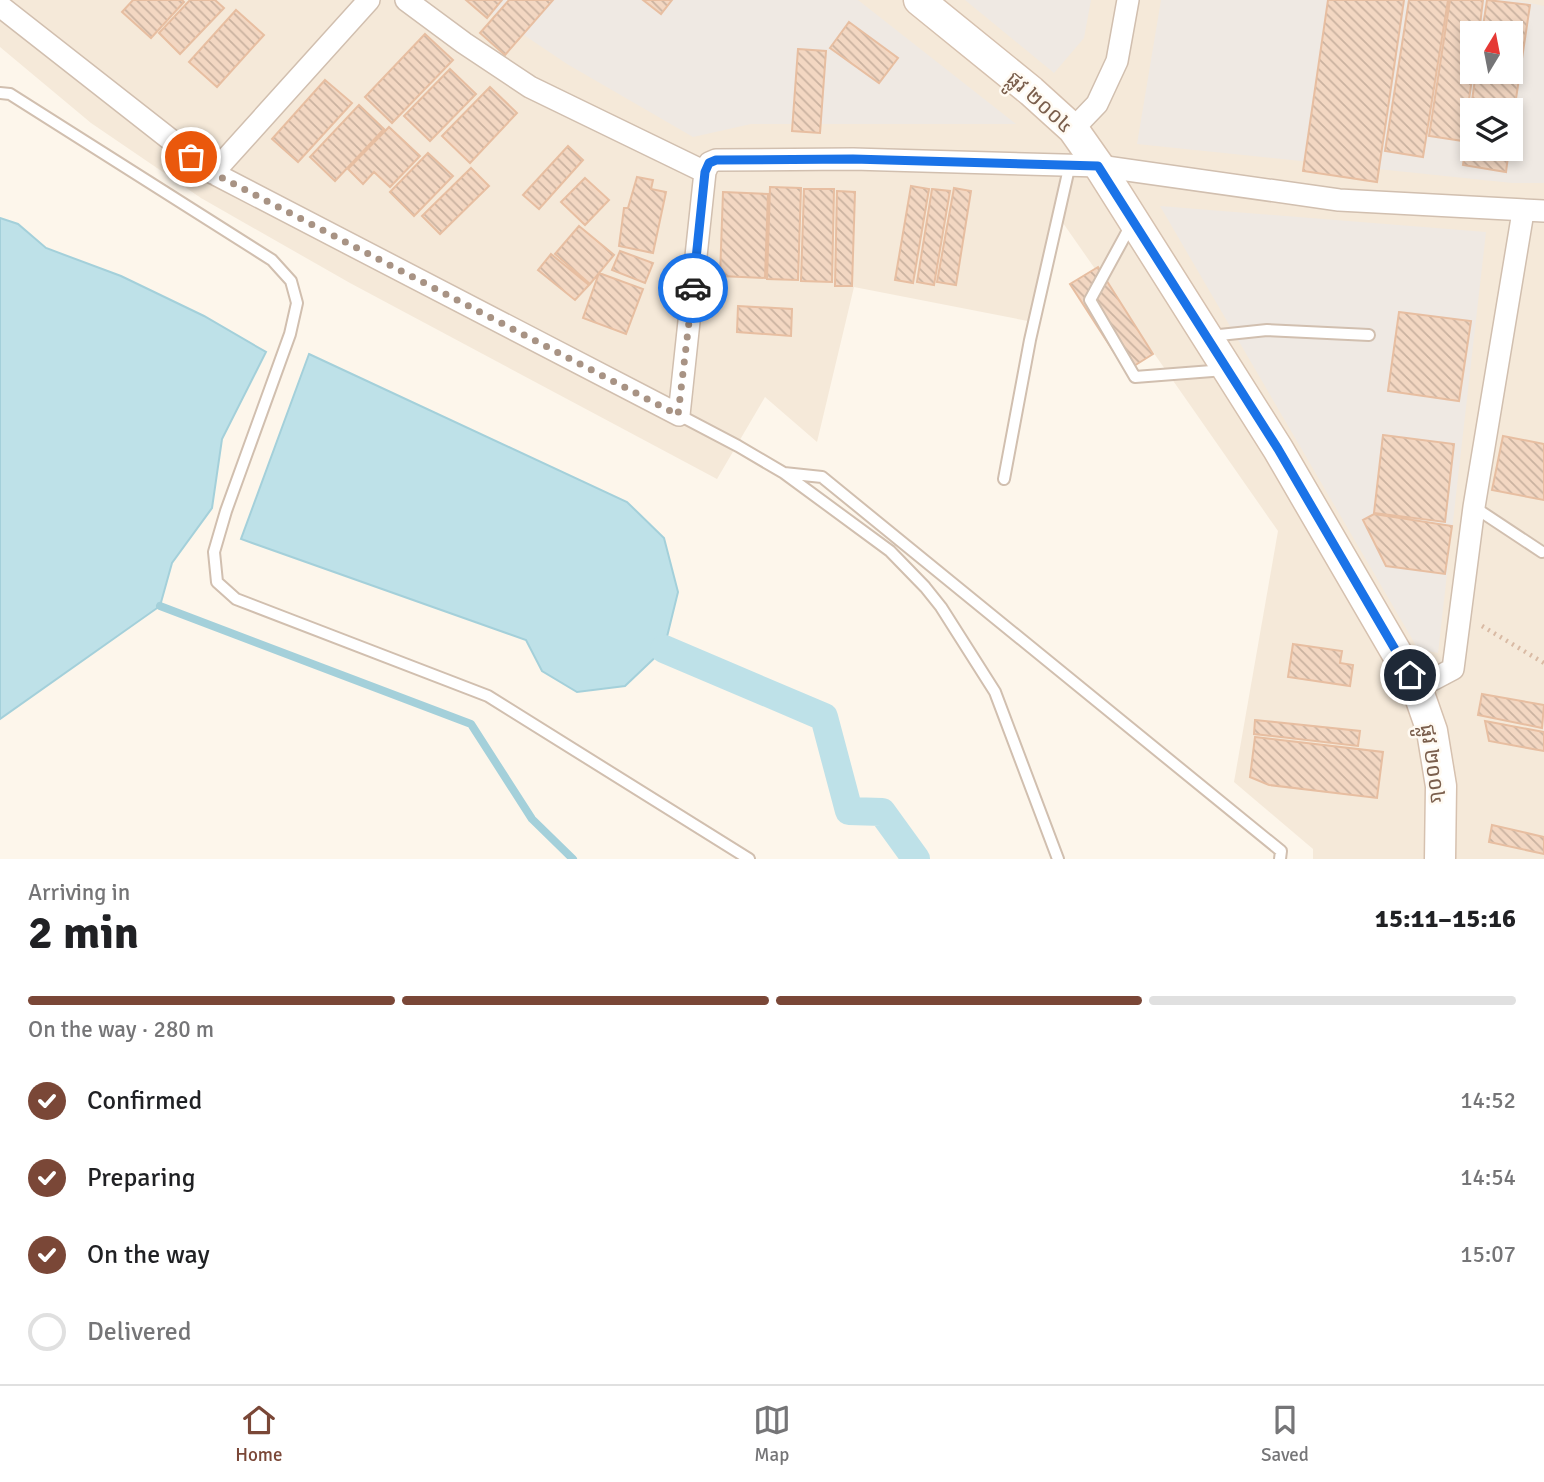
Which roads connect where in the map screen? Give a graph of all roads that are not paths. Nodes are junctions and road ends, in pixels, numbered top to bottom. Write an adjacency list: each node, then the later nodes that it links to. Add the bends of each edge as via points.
1 (369, 0): 10 (street)
2 (406, 0): 9 (street, via 530,87)
3 (919, 0): 7 (main road, ផ្លូវ ២០០៤)
4 (1128, 0): 7 (street, via 1117,61 1097,104)
5 (0, 6): 10 (street)
6 (0, 93): 24 (lane, via 9,93 272,260 291,281 297,303 290,334 214,552 217,582 236,599 488,696)
7 (1073, 130): 8 (main road, ផ្លូវ ២០០៤)
8 (1084, 165): 9 (street, via 716,160); 11 (street, via 1339,200); 12 (main road, ផ្លូវ ២០០៤); 18 (lane, via 1030,340)
9 (705, 172): 16 (street)
10 (213, 173): 16 (street)
11 (1534, 211): 19 (street)
12 (1133, 220): 14 (main road, ផ្លូវ ២០០៤); 15 (lane, via 1090,300 1135,377)
13 (1369, 335): 14 (lane, via 1266,330)
14 (1207, 337): 15 (main road, ផ្លូវ ២០០៤)
15 (1228, 370): 23 (main road, ផ្លូវ ២០០៤)
16 (678, 415): 17 (lane)
17 (784, 474): 21 (lane, via 822,477); 22 (lane, via 890,551)
18 (1004, 479)
19 (1474, 508): 20 (lane); 23 (street, via 1452,669)
20 (1542, 552)
21 (944, 579): 22 (lane); 26 (lane, via 1281,851)
22 (925, 587): 25 (lane, via 995,692)
23 (1417, 688): 27 (main road, ផ្លូវ ២០០៤, via 1432,731 1441,786)
24 (749, 859)
25 (1058, 859)
26 (1280, 859)
27 (1440, 859)

